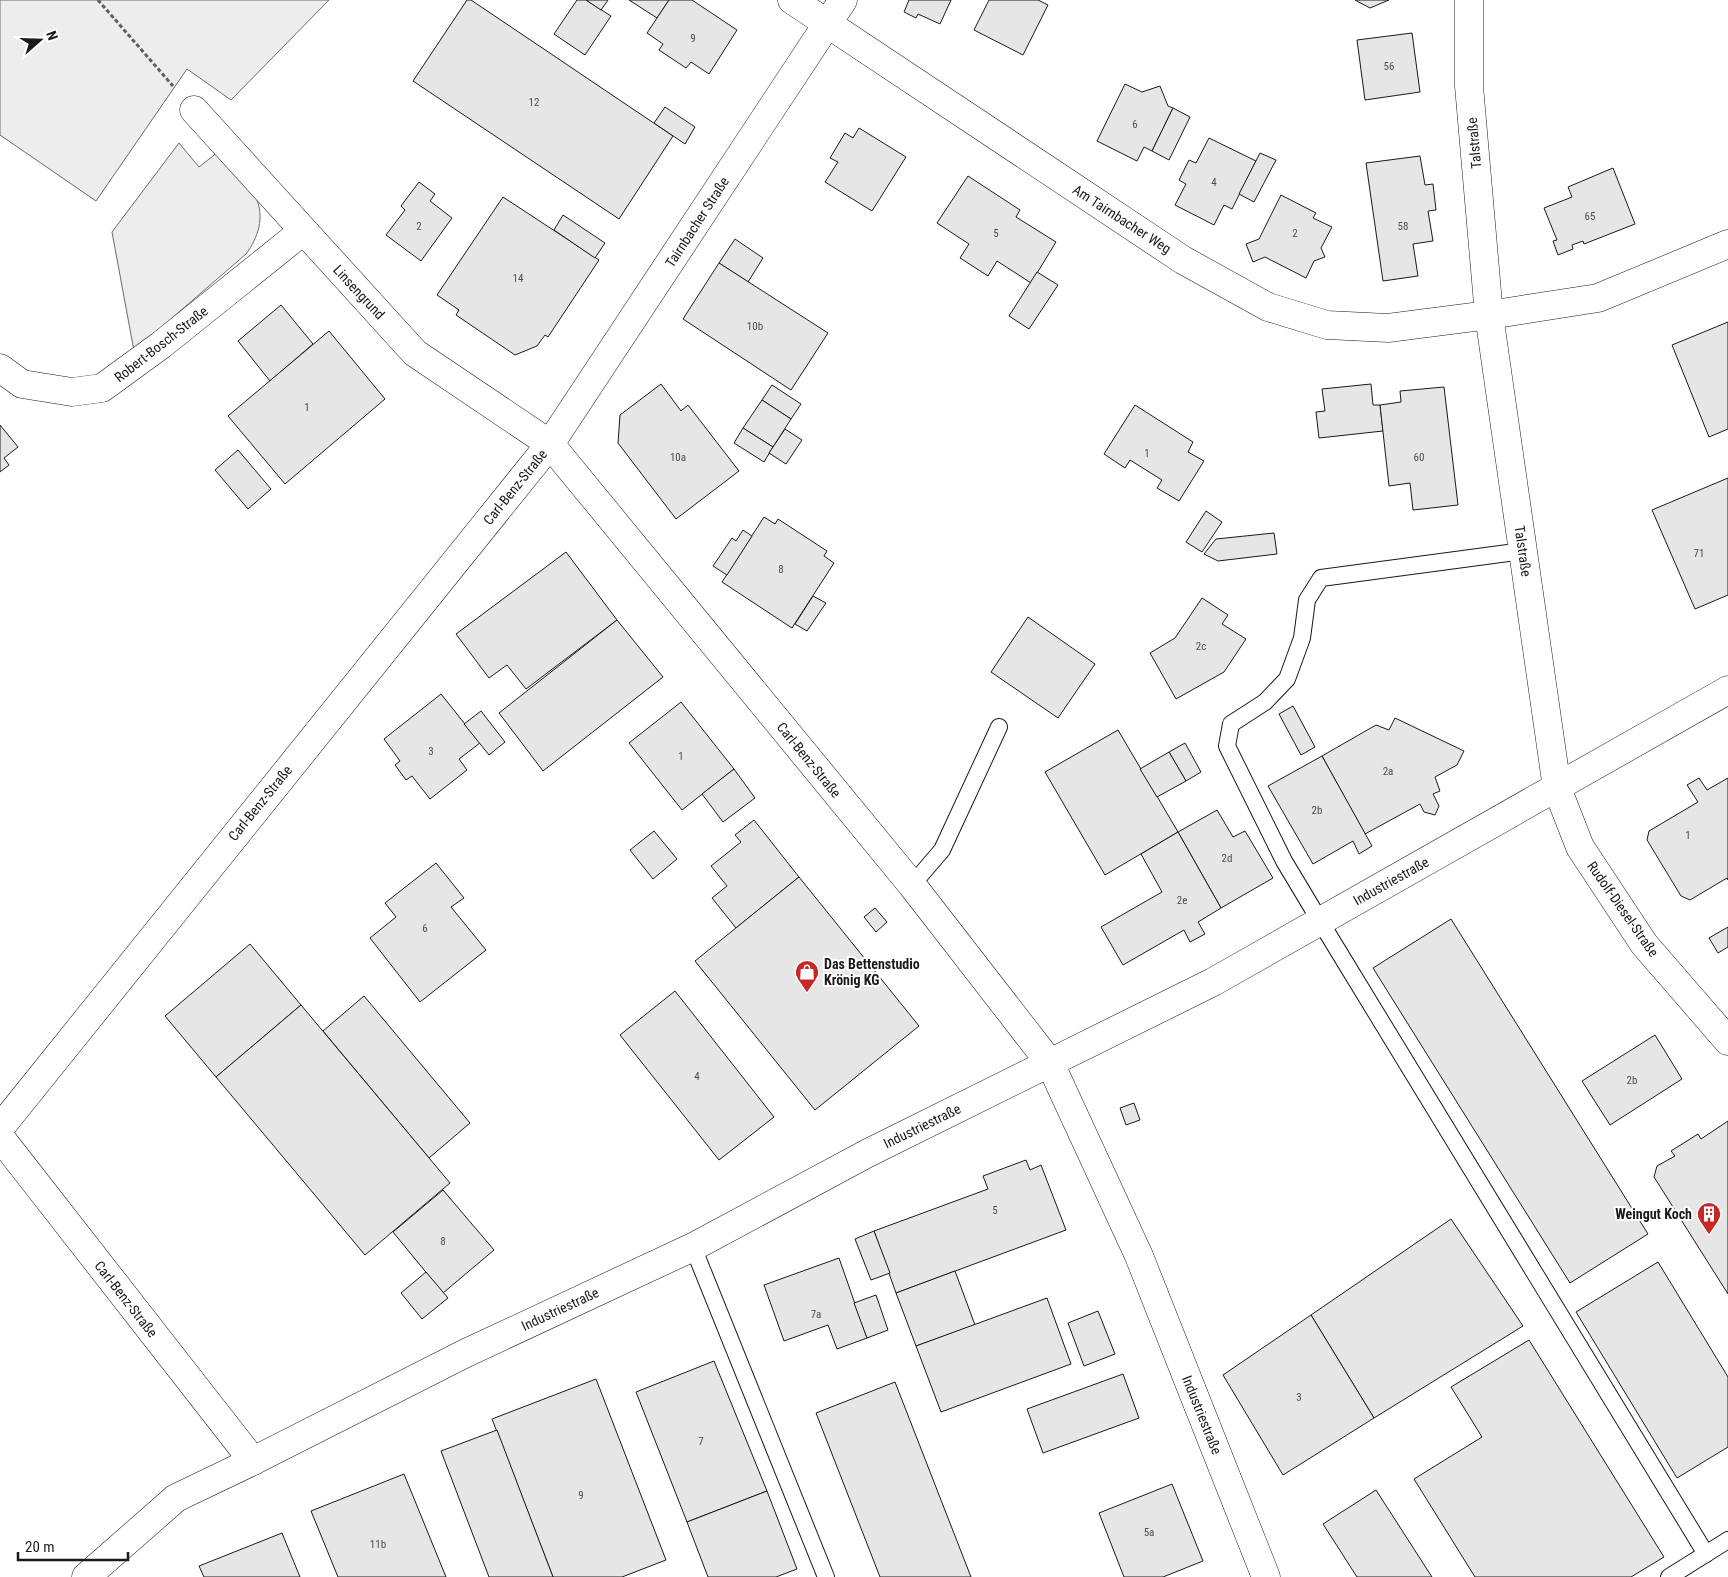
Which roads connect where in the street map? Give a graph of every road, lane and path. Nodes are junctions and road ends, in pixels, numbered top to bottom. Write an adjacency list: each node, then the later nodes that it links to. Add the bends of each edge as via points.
1 (98, 0): 6 (path)
2 (792, 0): 5 (street, Am Tairnbacher Weg)
3 (843, 0): 5 (street, Tairnbacher Straße)
4 (1469, 0): 9 (street, Talstraße, via 1469,86)
5 (827, 24): 9 (street, Am Tairnbacher Weg, via 1183,260 1268,307 1327,325 1388,328); 11 (street, Tairnbacher Straße)
6 (194, 110): 7 (street, Linsengrund)
7 (303, 231): 10 (street, Robert-Bosch-Straße, via 102,388 72,392 22,384); 11 (street, Linsengrund, via 415,353)
8 (1728, 244): 9 (street, via 1598,298)
9 (1490, 315): 12 (street, Talstraße)
10 (0, 368)
11 (550, 444): 16 (street, Carl-Benz-Straße); 20 (street, Carl-Benz-Straße)
12 (1523, 551): 15 (street, Talstraße); 17 (lane, via 1321,578 1307,600 1302,638 1287,679 1265,702 1231,724 1227,746 1284,861)
13 (1728, 690): 15 (street, Industriestraße)
14 (999, 727): 16 (lane, via 942,850)
15 (1557, 788): 17 (street, Industriestraße); 18 (street, Rudolf-Diesel-Straße, via 1580,847 1644,944)
16 (912, 885): 19 (street, Carl-Benz-Straße)
17 (1320, 921): 19 (street, Industriestraße, via 1213,982); 25 (lane)
18 (1728, 1040)
19 (1050, 1063): 22 (street, Industriestraße, via 868,1153); 28 (street, Industriestraße, via 1139,1256)
20 (0, 1128)
21 (0, 1137): 23 (street, Carl-Benz-Straße)
22 (693, 1247): 23 (street, Industriestraße, via 466,1353); 27 (lane)
23 (253, 1461): 26 (street, Industriestraße, via 176,1498)
24 (1728, 1540): 25 (lane)
25 (1706, 1554): 29 (lane)
26 (86, 1577)
27 (826, 1577)
28 (1266, 1577)
29 (1669, 1577)

